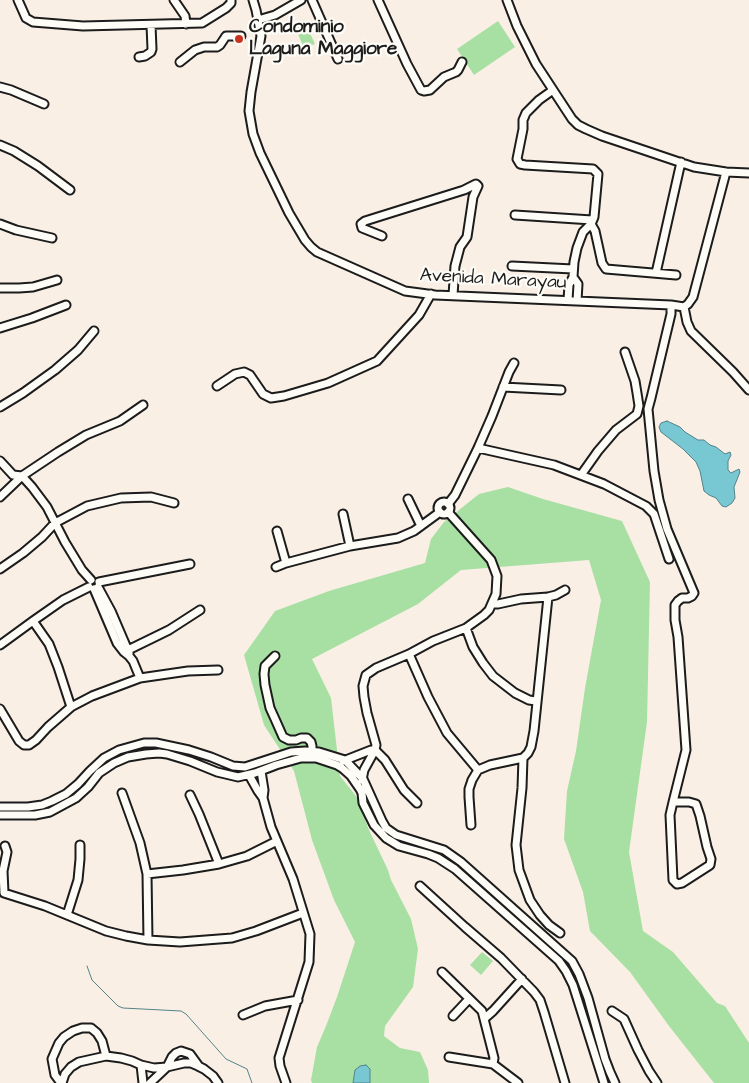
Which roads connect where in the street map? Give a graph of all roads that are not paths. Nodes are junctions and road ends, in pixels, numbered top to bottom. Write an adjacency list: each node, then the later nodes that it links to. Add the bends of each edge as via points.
1 (18, 0): 10 (street, via 26,18 32,22 83,26)
2 (174, 0): 11 (street, via 185,16)
3 (231, 0): 11 (street, via 226,8 202,23)
4 (253, 0): 9 (street, Avenida Marayau)
5 (301, 0): 9 (street)
6 (312, 0): 14 (street)
7 (378, 0): 16 (street, via 421,90 430,90 444,77 456,72)
8 (507, 0): 18 (street, via 536,64)
9 (258, 20): 36 (street, Avenida Marayau, via 261,36 249,111 253,134 269,173 305,240 324,255 405,291)
10 (151, 24): 11 (street); 13 (street, via 152,49)
11 (186, 24)
12 (241, 36): 15 (street, via 226,36 217,47 195,50)
13 (140, 57)
14 (338, 59)
15 (180, 62)
16 (462, 62)
17 (0, 87): 19 (street)
18 (553, 90): 21 (street, via 572,119 586,130); 26 (street, via 526,113 517,159 525,165 593,168 598,174)
19 (44, 104)
20 (0, 145): 24 (street, via 38,166)
21 (681, 162): 22 (street); 32 (street)
22 (726, 172): 23 (street); 42 (street, via 693,297)
23 (749, 173)
24 (70, 190)
25 (515, 215): 26 (street)
26 (592, 222): 31 (street, via 583,232 577,248); 32 (street, via 606,269)
27 (0, 224): 29 (street)
28 (382, 236): 37 (street, via 362,228 360,224 476,184 467,237 460,247 456,266)
29 (52, 238)
30 (512, 266): 31 (street)
31 (573, 273): 38 (street); 39 (street, via 578,284)
32 (656, 273): 33 (street)
33 (676, 275)
34 (57, 280): 35 (street, via 33,287)
35 (0, 288)
36 (431, 294): 37 (street, Avenida Marayau); 47 (street, via 419,316 377,361 328,383 271,398 263,394 250,375 244,372 235,374)
37 (454, 295): 38 (street, Avenida Marayau)
38 (568, 300): 39 (street, Avenida Marayau)
39 (577, 301): 41 (street, Avenida Marayau)
40 (66, 304): 43 (street)
41 (671, 305): 42 (street, Avenida Marayau); 106 (street, via 648,409 659,500 667,529 694,593 675,605 686,750)
42 (684, 306): 50 (street, via 691,331)
43 (0, 328)
44 (94, 331): 52 (street, via 55,370)
45 (624, 352): 55 (street, via 637,393 637,414 616,430)
46 (514, 363): 48 (street)
47 (218, 386)
48 (503, 387): 49 (street); 53 (street)
49 (561, 390)
50 (749, 390)
51 (143, 405): 56 (street, via 120,420 86,435)
52 (0, 407)
53 (478, 448): 55 (street, via 554,465); 60 (street, via 456,495)
54 (0, 461): 56 (street, via 13,475)
55 (581, 475): 68 (street, via 646,506 654,514)
56 (22, 476): 57 (street); 64 (street, via 47,507)
57 (0, 497)
58 (408, 499): 65 (street)
59 (174, 503): 64 (street, via 151,497 121,498 87,506)
60 (448, 504): 61 (street, via 440,504); 62 (street)
61 (440, 512): 62 (street); 65 (street)
62 (448, 512): 76 (street, via 493,564 497,585)
63 (343, 514): 67 (street)
64 (55, 523): 72 (street); 73 (street)
65 (421, 526): 67 (street, via 398,538)
66 (277, 531): 69 (street)
67 (350, 546): 69 (street)
68 (668, 559)
69 (286, 563): 71 (street)
70 (190, 564): 73 (street)
71 (276, 567)
72 (0, 569)
73 (94, 585): 78 (street); 81 (street, via 118,643)
74 (565, 590): 75 (street)
75 (548, 597): 76 (street); 86 (street)
76 (492, 604): 79 (street, via 484,615)
77 (200, 610): 81 (street)
78 (33, 620): 80 (street); 87 (street, via 58,666)
79 (466, 628): 82 (street); 86 (street, via 482,663 493,676 515,694)
80 (0, 645)
81 (127, 653): 85 (street)
82 (409, 654): 89 (street, via 376,668 364,680 364,697); 98 (street, via 447,733)
83 (275, 656): 90 (street, via 265,666 264,674 274,720 283,737 289,740 306,738 311,742)
84 (218, 670): 85 (street)
85 (140, 678): 87 (street)
86 (536, 701): 93 (street, via 531,747)
87 (71, 706): 88 (street, via 29,745 19,741)
88 (1, 714)
89 (375, 750): 94 (street); 101 (street, via 364,770); 107 (street)
90 (312, 751): 92 (street, via 291,752 245,766 233,766); 94 (street)
91 (193, 752): 92 (street); 95 (street); 109 (street, via 156,743 131,746 104,758 66,794 42,805)
92 (206, 756): 97 (street)
93 (523, 758): 98 (street); 123 (street, via 516,845 519,870 530,900 549,925)
94 (345, 760): 96 (street); 101 (street)
95 (190, 761): 97 (street); 110 (street, via 159,753 128,757 99,774 82,793 63,806 35,815)
96 (337, 764): 99 (street, via 301,758); 102 (street)
97 (201, 765): 100 (street, via 238,777)
98 (478, 770): 112 (street, via 469,789)
99 (261, 771): 100 (street); 105 (street)
100 (249, 775): 105 (street)
101 (363, 779): 102 (street); 119 (street, via 386,828 396,835 444,850)
102 (358, 786): 120 (street, via 374,825 386,838 448,864)
103 (122, 793): 117 (street)
104 (190, 795): 116 (street)
105 (263, 798): 113 (street)
106 (673, 802): 106 (street, via 670,815 673,880 677,884 710,865 711,859 696,804)
107 (417, 803)
108 (0, 807): 109 (street)
109 (19, 807): 110 (street)
110 (18, 815): 111 (street)
111 (0, 816)
112 (471, 825)
113 (277, 841): 116 (street, via 247,856); 121 (street)
114 (80, 845): 122 (street, via 78,880)
115 (5, 846): 122 (street, via 4,894)
116 (219, 864): 117 (street)
117 (147, 874): 124 (street)
118 (420, 886): 126 (street)
119 (504, 901): 120 (street); 133 (street, via 572,961 580,974)
120 (498, 908): 135 (street, via 566,971)
121 (303, 913): 124 (street, via 232,938 180,942); 128 (street, via 310,934 310,949)
122 (67, 915): 124 (street, via 106,931)
123 (560, 932)
124 (148, 940)
125 (442, 972): 127 (street)
126 (522, 979): 132 (street); 147 (street, via 540,1000)
127 (469, 999): 131 (street); 132 (street)
128 (298, 1000): 130 (street, via 265,1006); 145 (street, via 280,1058)
129 (612, 1011): 150 (street, via 624,1019)
130 (243, 1015)
131 (453, 1016)
132 (485, 1018): 137 (street)
133 (603, 1053): 135 (street); 149 (street)
134 (106, 1056): 138 (street); 141 (street, via 79,1062 65,1074); 141 (street, via 102,1041 91,1028 73,1031 59,1043 52,1060 55,1075)
135 (595, 1056): 148 (street)
136 (449, 1057): 137 (street)
137 (493, 1064): 146 (street)
138 (141, 1065): 140 (street); 142 (street)
139 (198, 1066): 140 (street, via 184,1063); 140 (street, via 190,1054 180,1051); 144 (street)
140 (167, 1067): 143 (street)
141 (62, 1083)
142 (143, 1083)
143 (150, 1083)
144 (218, 1083)
145 (286, 1083)
146 (518, 1083)
147 (565, 1083)
148 (604, 1083)
149 (615, 1083)
150 (658, 1083)

